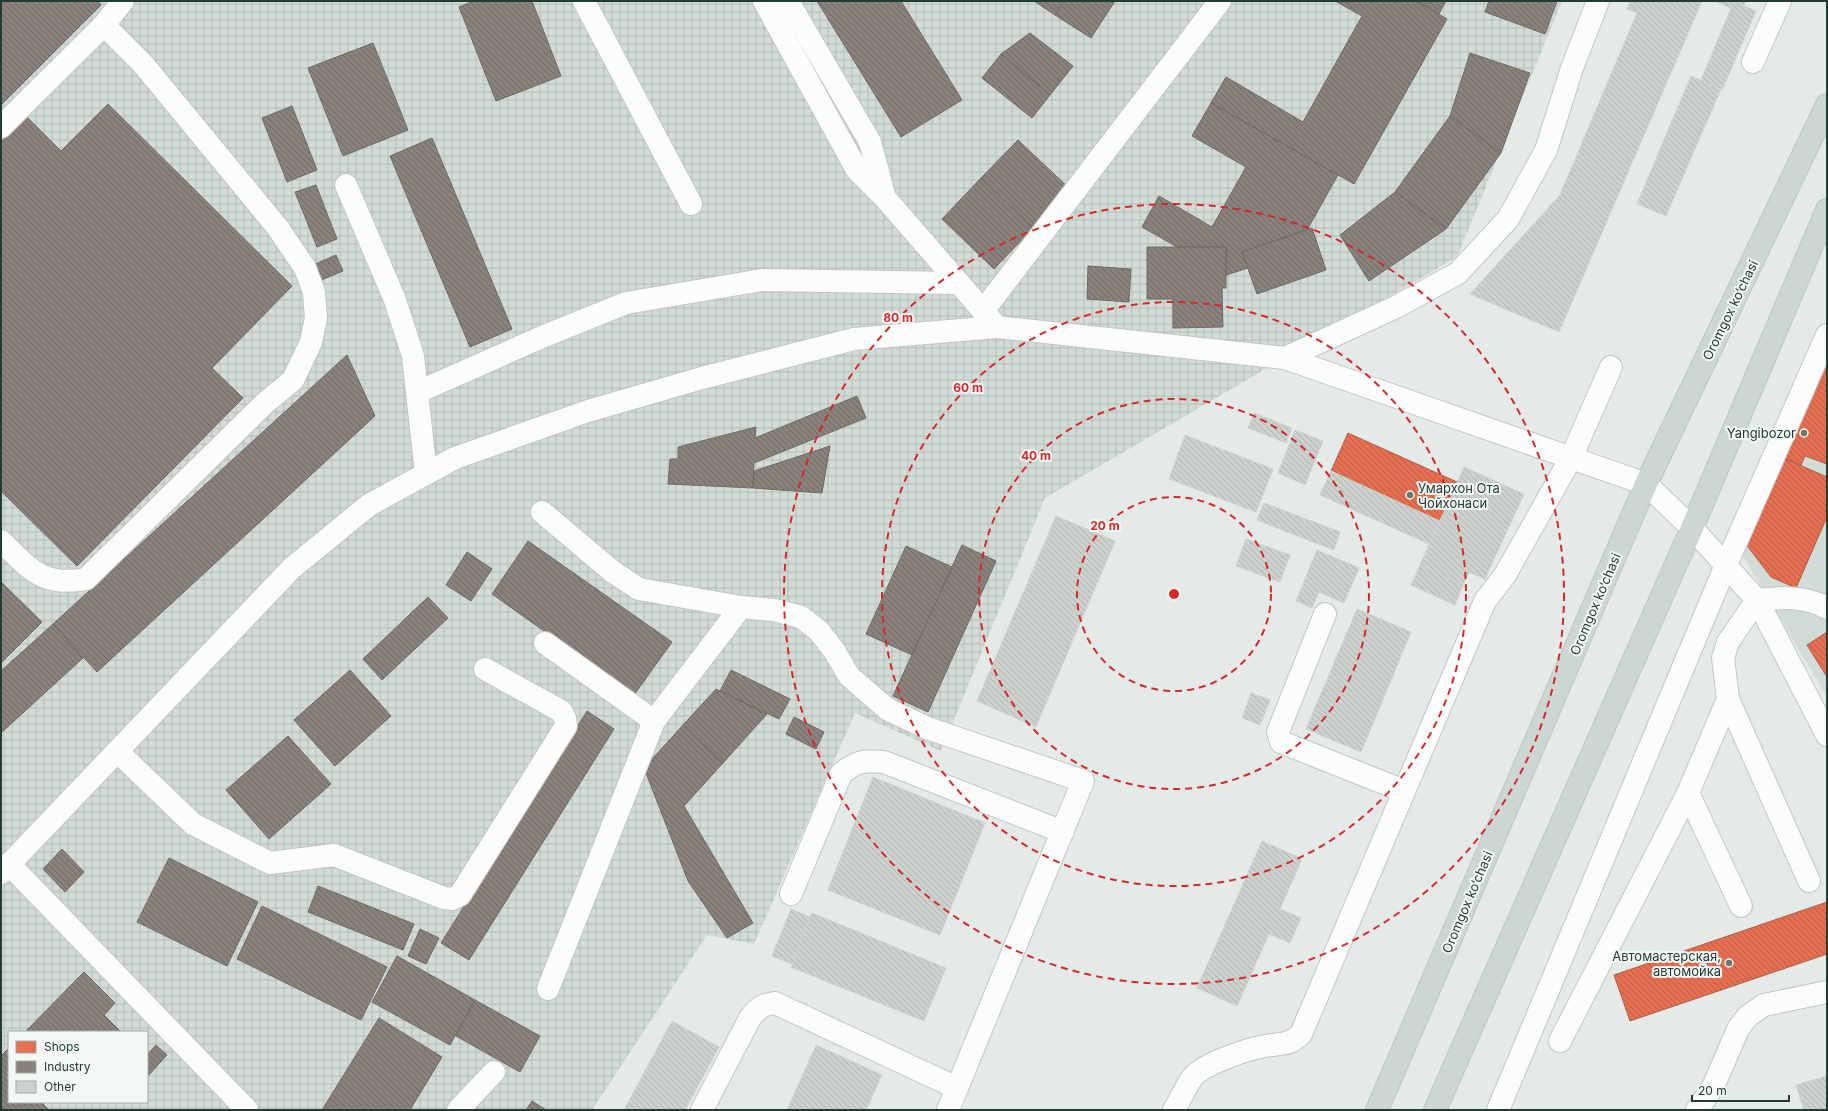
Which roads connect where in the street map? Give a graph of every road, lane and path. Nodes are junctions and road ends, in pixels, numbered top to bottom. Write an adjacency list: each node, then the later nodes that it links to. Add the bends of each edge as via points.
1 (123, 1): 8 (street)
2 (584, 1): 14 (street)
3 (764, 1): 13 (street, via 857,170)
4 (788, 1): 13 (street, via 870,142)
5 (1220, 1): 17 (street)
6 (1598, 1): 20 (street, via 1572,68 1546,150 1508,219 1458,273 1396,307)
7 (1780, 1): 9 (street)
8 (104, 25): 11 (street); 28 (street, via 143,64 278,228 305,268 314,292 315,324 311,342 293,380 265,403 86,579 69,582 52,580 40,575)
9 (1753, 62)
10 (1827, 105): 25 (main road, Oromgox ko‘chasi)
11 (1, 127)
12 (346, 185): 22 (street, via 395,300 413,356)
13 (886, 199): 16 (street)
14 (691, 204)
15 (1827, 210): 27 (main road)
16 (958, 283): 17 (street); 22 (street, via 762,280 626,303 542,336)
17 (983, 311): 18 (street)
18 (997, 327): 20 (street); 24 (street, via 854,339 717,374 581,414 455,458)
19 (1827, 335): 29 (street)
20 (1285, 358): 23 (street)
21 (1611, 367): 23 (street)
22 (418, 392): 24 (street)
23 (1571, 458): 25 (street); 40 (street, via 1504,575 1485,602)
24 (426, 474): 39 (street, via 369,505 292,568)
25 (1646, 484): 27 (street); 57 (main road, Oromgox ko‘chasi)
26 (542, 512): 31 (street, via 613,572 639,589)
27 (1692, 528): 29 (street); 58 (main road)
28 (1, 541)
29 (1726, 565): 30 (street); 59 (street)
30 (1757, 600): 32 (street, via 1782,597 1817,602); 36 (street, via 1728,642 1724,658); 38 (street)
31 (740, 607): 37 (street); 42 (street, via 774,610 801,617 819,631 849,676 887,710 927,728 1083,781)
32 (1827, 608)
33 (1325, 614): 40 (street, via 1278,732 1280,742)
34 (545, 643): 37 (street)
35 (485, 669): 39 (street, via 561,710 566,726 460,895 452,899 334,855 270,863 194,824)
36 (1728, 699): 41 (street); 44 (street)
37 (654, 721): 47 (street)
38 (1827, 735)
39 (117, 751): 43 (street)
40 (1404, 791): 56 (street, via 1301,1034 1288,1044 1264,1046 1213,1063 1193,1076)
41 (1688, 793): 46 (street); 49 (street)
42 (1063, 832): 45 (street, via 884,762 863,761 850,766 841,774); 51 (street)
43 (5, 868): 52 (street)
44 (1809, 880)
45 (791, 894)
46 (1741, 906)
47 (548, 989)
48 (1827, 992): 60 (street, via 1764,1005 1748,1016 1738,1029 1710,1092)
49 (1560, 1041)
50 (494, 1072): 53 (street)
51 (957, 1088): 54 (street, via 775,1003 765,1004 750,1018); 55 (street)
52 (247, 1110)
53 (458, 1110)
54 (702, 1110)
55 (948, 1110)
56 (1174, 1110)
57 (1377, 1110)
58 (1435, 1110)
59 (1498, 1110)
60 (1697, 1110)

